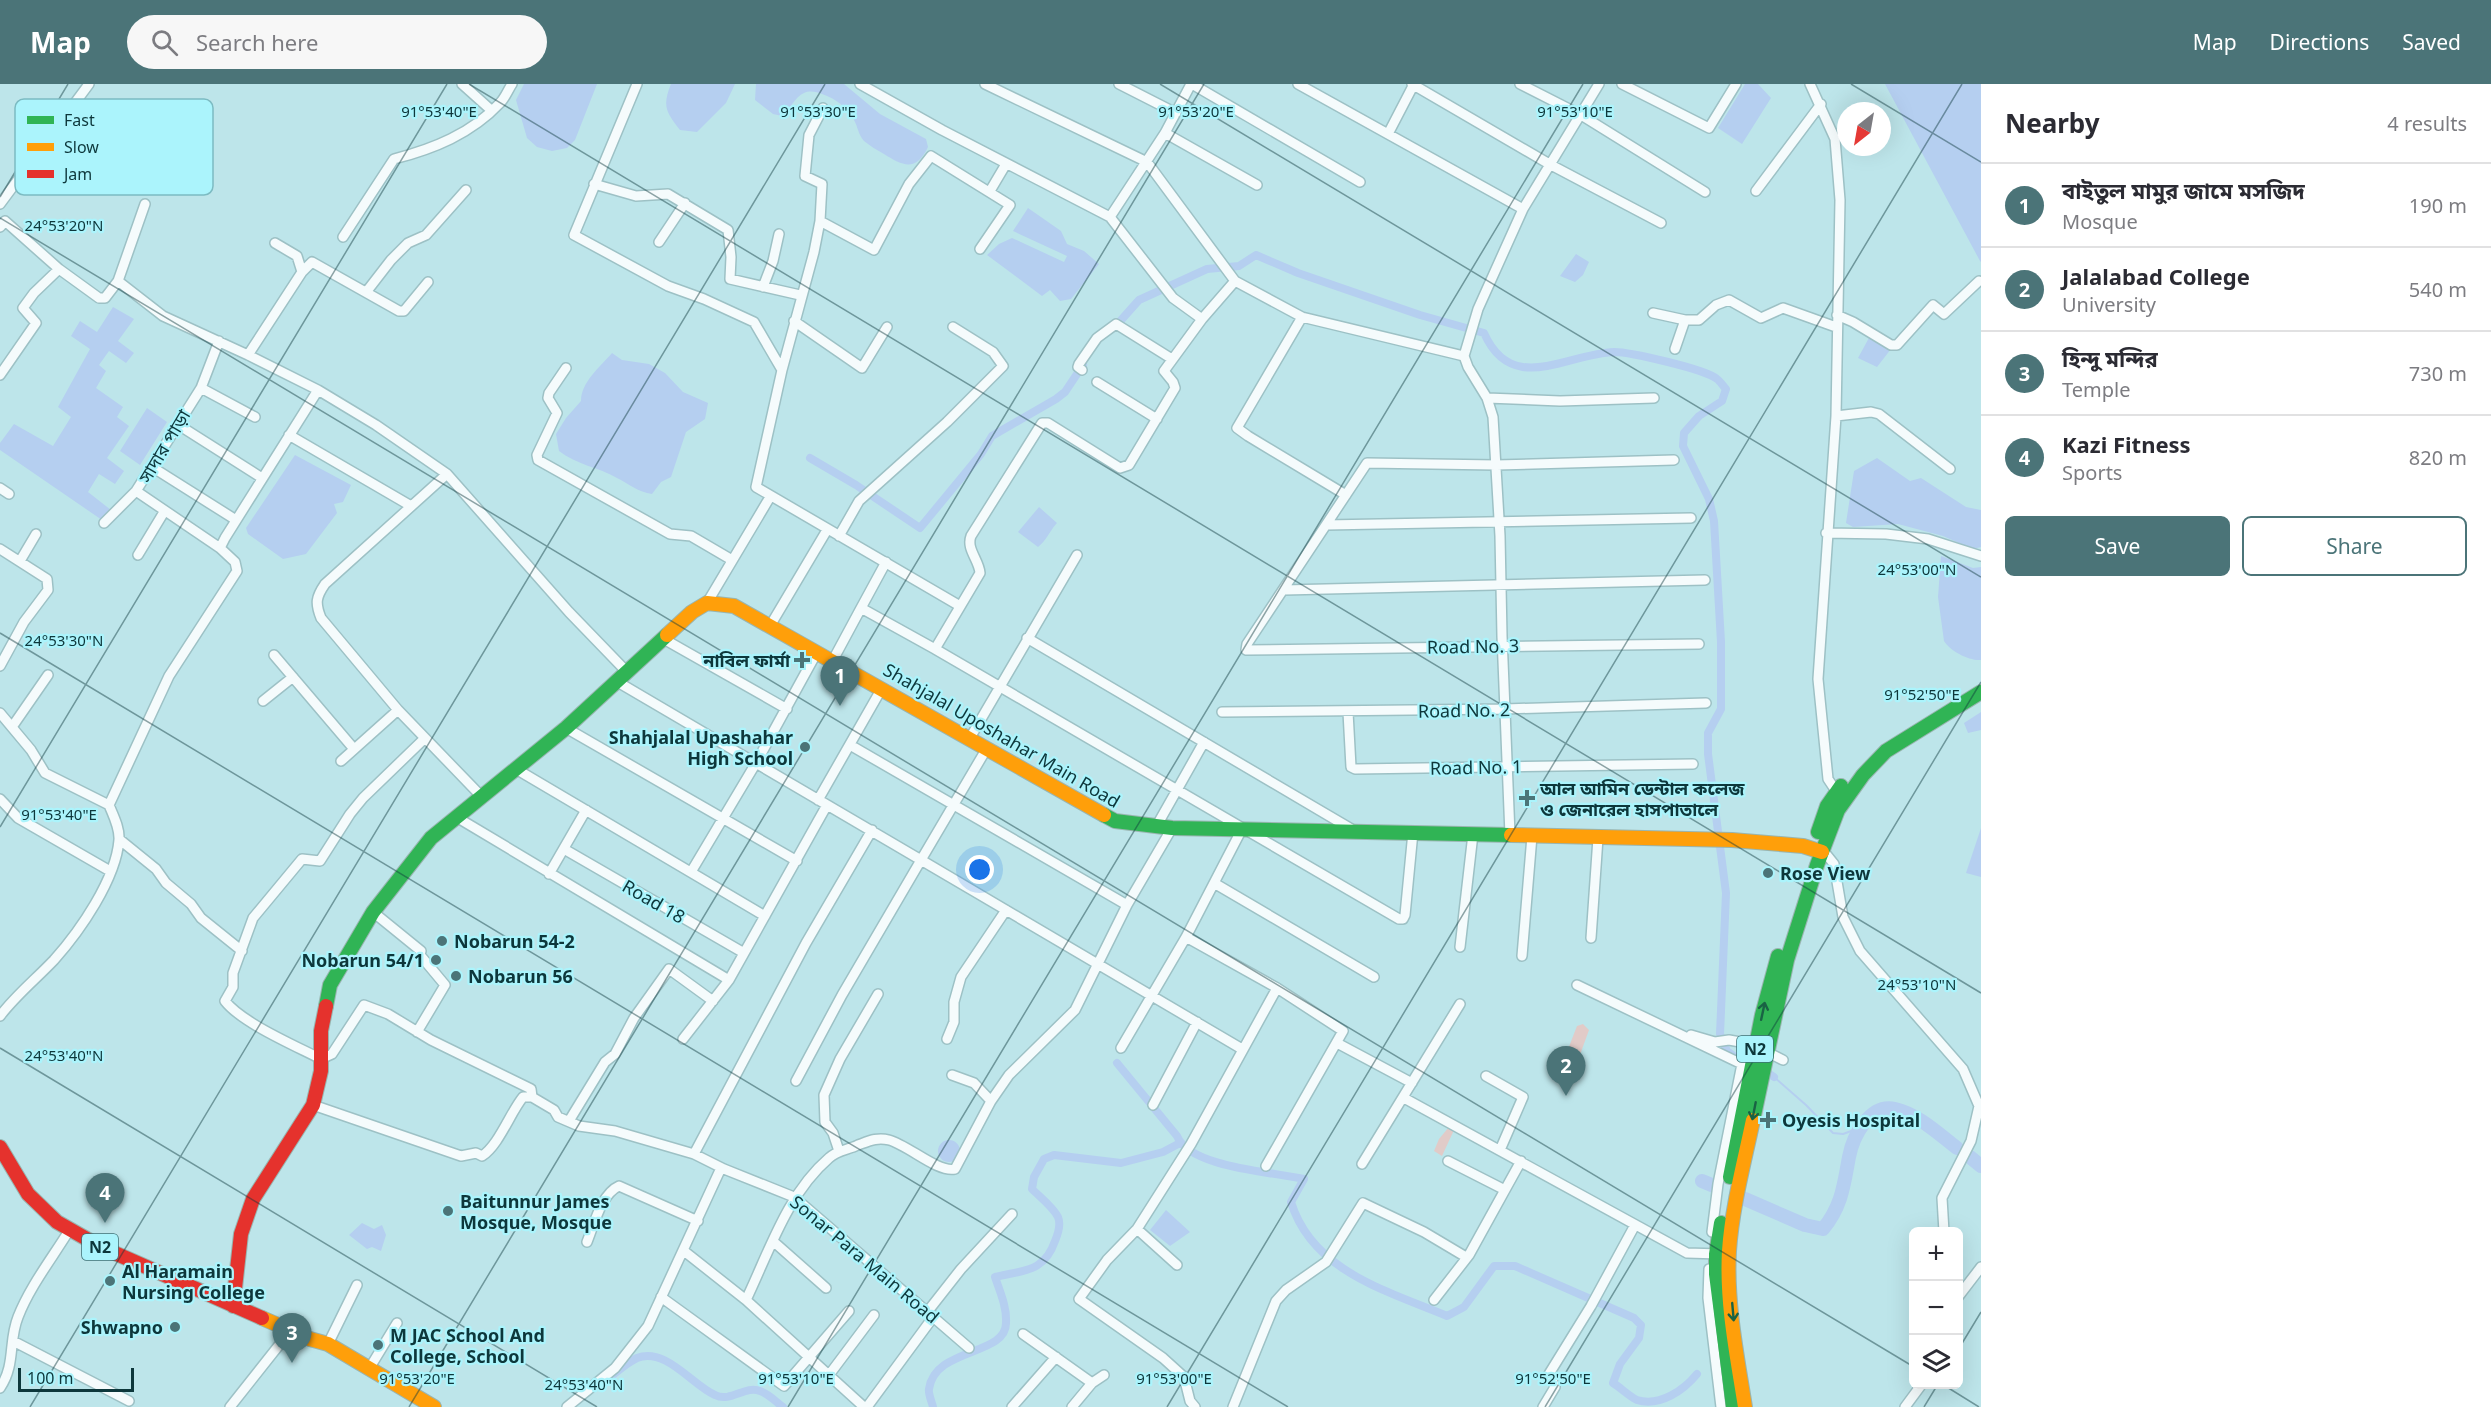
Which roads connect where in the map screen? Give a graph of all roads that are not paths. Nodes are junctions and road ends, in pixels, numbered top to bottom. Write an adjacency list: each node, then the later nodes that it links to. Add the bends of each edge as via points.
1 (89, 84): 16 (street)
2 (462, 84): 19 (street)
3 (512, 84): 19 (street)
4 (637, 84): 29 (street)
5 (860, 84): 25 (street)
6 (985, 84): 24 (street)
7 (1119, 84): 20 (street)
8 (1191, 84): 20 (street); 27 (street)
9 (1298, 84): 23 (street)
10 (1413, 84): 23 (street); 26 (street)
11 (1520, 84): 21 (street)
12 (1599, 84): 21 (street)
13 (1622, 84): 14 (street, via 1709,128)
14 (1736, 84)
15 (1810, 84): 17 (street)
16 (78, 99)
17 (1821, 104): 33 (street); 58 (street, via 1835,139 1838,170)
18 (823, 108): 40 (street, via 808,135 805,176 822,184)
19 (492, 110): 44 (street, via 459,135 394,159)
20 (1176, 113): 22 (street)
21 (1581, 115): 26 (street); 34 (street)
22 (1165, 133): 24 (street); 30 (street)
23 (1388, 134): 38 (street)
24 (1148, 162): 39 (street); 51 (street)
25 (1006, 164): 32 (street); 39 (street)
26 (1551, 165): 38 (street); 42 (street)
27 (1360, 182)
28 (15, 184): 36 (street)
29 (594, 184): 35 (street, via 636,196 668,194); 73 (street, via 574,235 668,286 754,322)
30 (1257, 185)
31 (466, 190): 55 (street, via 426,235 408,243 391,260)
32 (990, 191): 40 (street, via 931,156 909,184 874,250); 47 (street, via 1010,205)
33 (1756, 191)
34 (1705, 192)
35 (684, 203): 45 (street); 54 (street, via 728,230 730,279)
36 (0, 204)
37 (145, 204): 50 (street)
38 (1523, 209): 69 (street)
39 (1110, 217): 60 (street, via 1173,298)
40 (820, 220): 56 (street)
41 (2, 221): 48 (street)
42 (1661, 224)
43 (779, 234): 54 (street)
44 (343, 237)
45 (659, 242)
46 (275, 243): 49 (street, via 297,256)
47 (980, 249)
48 (59, 269): 50 (street, via 99,298 105,298); 74 (street, via 23,308 36,323)
49 (303, 272): 55 (street, via 312,262); 68 (street)
50 (118, 281): 66 (street, via 163,316)
51 (1234, 281): 59 (street); 60 (street)
52 (1979, 281): 58 (street, via 1944,314 1934,304 1897,345)
53 (428, 282): 55 (street, via 402,312)
54 (764, 286): 56 (street)
55 (367, 291)
56 (800, 295): 62 (street)
57 (1653, 313): 61 (street)
58 (1837, 315): 65 (street)
59 (1302, 317): 69 (street); 94 (street, via 1237,428)
60 (1202, 319): 70 (street)
61 (1685, 320): 65 (street, via 1700,320 1716,304 1729,300 1761,318 1783,308); 67 (street)
62 (794, 321): 63 (street, via 862,368); 73 (street)
63 (887, 327)
64 (953, 327): 106 (street, via 993,352 1003,366 859,501)
65 (1836, 327): 80 (street)
66 (219, 341): 68 (street); 76 (street, সাদার পাড়া)
67 (1675, 349)
68 (248, 354): 77 (street)
69 (1464, 356): 78 (street)
70 (1172, 359): 72 (street, via 1118,325 1097,338); 82 (street, via 1164,371 1175,388)
71 (566, 368): 112 (street, via 549,393 557,413 538,459 670,534 691,536)
72 (1080, 368)
73 (782, 370): 95 (street, via 756,487)
74 (0, 375)
75 (1097, 382): 82 (street)
76 (201, 388): 81 (street); 83 (street, সাদার পাড়া)
77 (318, 390): 84 (street); 89 (street)
78 (1487, 398): 79 (street); 86 (street, via 1493,417)
79 (1654, 398)
80 (1836, 416): 88 (street, via 1879,414); 104 (street)
81 (255, 417)
82 (1157, 419): 119 (street, via 1125,468 1042,423 971,536 970,547 980,573)
83 (177, 424): 87 (street, সাদার পাড়া); 90 (street)
84 (289, 435): 90 (street); 96 (street)
85 (1674, 460): 86 (street)
86 (1496, 465): 94 (street, via 1367,463); 101 (street)
87 (152, 467): 92 (street, সাদার পাড়া); 99 (street)
88 (1950, 469)
89 (447, 474): 96 (street); 132 (street)
90 (262, 478): 99 (street)
91 (0, 488): 93 (street)
92 (136, 491): 97 (street, সাদার পাড়া); 100 (street)
93 (9, 494)
94 (1346, 495): 102 (street)
95 (770, 497): 103 (street); 112 (street)
96 (411, 506): 141 (street, via 316,596 321,618)
97 (164, 512): 108 (street, সাদার পাড়া); 109 (street)
98 (1691, 518): 101 (street)
99 (236, 520): 108 (street)
100 (104, 523)
101 (1500, 523): 102 (street); 116 (street)
102 (1326, 525): 117 (street)
103 (827, 530): 106 (street); 121 (street)
104 (1826, 533): 111 (street, via 1928,539); 159 (street, via 1818,679 1828,779)
105 (36, 534): 113 (street)
106 (839, 536): 114 (street)
107 (0, 549): 113 (street)
108 (219, 549): 164 (street, সাদার পাড়া, via 235,562 237,571 170,676)
109 (138, 555)
110 (1077, 555): 123 (street)
111 (1981, 556)
112 (732, 560): 118 (street)
113 (20, 561): 130 (street, via 47,579 48,590 24,622)
114 (886, 562): 119 (street); 120 (street)
115 (1705, 580): 116 (street)
116 (1501, 586): 117 (street); 125 (street)
117 (1284, 590): 125 (street, Road No. 3, via 1246,650)
118 (707, 603): 121 (main road, Shahjalal Uposhahar Main Road, via 734,606); 122 (main road)
119 (960, 606): 126 (street)
120 (861, 608): 126 (street); 129 (street)
121 (770, 626): 127 (main road, Shahjalal Uposhahar Main Road)
122 (662, 638): 132 (main road); 139 (street)
123 (1027, 638): 134 (street); 149 (street)
124 (1699, 644): 125 (street, Road No. 3)
125 (1502, 645): 140 (street)
126 (935, 649): 134 (street)
127 (817, 652): 129 (main road, Shahjalal Uposhahar Main Road); 139 (street)
128 (274, 655): 133 (street)
129 (833, 660): 135 (main road, Shahjalal Uposhahar Main Road)
130 (0, 666)
131 (48, 675): 145 (street)
132 (621, 676): 146 (main road); 154 (street)
133 (293, 677): 137 (street); 152 (street)
134 (999, 687): 147 (street); 158 (street)
135 (882, 688): 147 (main road, Shahjalal Uposhahar Main Road); 150 (street)
136 (1981, 692): 159 (main road, N2, via 1886,751)
137 (263, 701)
138 (1706, 703): 140 (street, Road No. 2)
139 (787, 709): 154 (street)
140 (1505, 709): 143 (street, Road No. 2); 156 (street)
141 (398, 710): 148 (street); 152 (street)
142 (1222, 712): 143 (street, Road No. 2)
143 (1348, 712): 156 (street, Road No. 1, via 1351,767 1355,770)
144 (0, 713): 145 (street)
145 (12, 727): 164 (street, via 45,773)
146 (566, 728): 157 (main road); 167 (street)
147 (970, 738): 151 (main road, Shahjalal Uposhahar Main Road)
148 (424, 739): 160 (street); 194 (street, via 363,798 320,861 302,859 254,918)
149 (1204, 742): 158 (street); 172 (street)
150 (850, 745): 162 (street); 163 (street)
151 (987, 748): 163 (street); 168 (main road, Shahjalal Uposhahar Main Road, via 1115,822)
152 (354, 749): 153 (street)
153 (340, 761)
154 (756, 763): 162 (street); 167 (street)
155 (1693, 765): 156 (street, Road No. 1)
156 (1508, 766): 175 (street)
157 (516, 769): 160 (main road); 165 (street)
158 (1176, 790): 168 (street); 170 (street)
159 (1840, 795): 180 (main road, N2)
160 (482, 797): 166 (main road)
161 (0, 799): 183 (street, via 32,827)
162 (823, 802): 171 (street); 182 (street)
163 (953, 804): 181 (street); 187 (street)
164 (109, 805): 178 (street)
165 (586, 810): 179 (street); 184 (street)
166 (458, 818): 185 (street); 189 (main road, via 431,838)
167 (723, 819): 182 (street); 184 (street)
168 (1156, 827): 169 (main road, Shahjalal Uposhahar Main Road)
169 (1172, 828): 170 (main road, Shahjalal Uposhahar Main Road); 187 (street)
170 (1242, 829): 172 (main road, Shahjalal Uposhahar Main Road); 173 (street, via 1399,919 1405,915); 186 (street)
171 (872, 830): 181 (street); 233 (street, via 806,943)
172 (1355, 831): 173 (main road, Shahjalal Uposhahar Main Road)
173 (1413, 832): 174 (main road, Shahjalal Uposhahar Main Road)
174 (1473, 834): 175 (main road, Shahjalal Uposhahar Main Road); 193 (street)
175 (1510, 835): 176 (main road, Shahjalal Uposhahar Main Road)
176 (1532, 836): 177 (main road, Shahjalal Uposhahar Main Road); 196 (street)
177 (1598, 838): 180 (main road, Shahjalal Uposhahar Main Road, via 1732,840); 192 (street)
178 (119, 839): 183 (street); 194 (street, via 156,869 201,918)
179 (564, 849): 185 (street); 195 (street, Road 18)
180 (1817, 850): 219 (main road, N2, one-way to 180, via 1768,988); 244 (street, via 1834,864 1843,917 1860,951 1963,1069 1979,1106 1971,1142 1942,1198); 250 (main road, N2, one-way to 250)
181 (921, 860): 188 (street); 222 (street)
182 (797, 861): 190 (street)
183 (110, 871): 207 (street, via 105,890 54,959)
184 (691, 872): 190 (street)
185 (549, 874): 199 (street)
186 (1214, 883): 191 (street); 198 (street)
187 (1127, 905): 197 (street)
188 (1006, 910): 197 (street); 211 (street, via 961,977 954,1002 954,1022)
189 (373, 912): 209 (street, via 421,951 420,956 445,985); 217 (main road, via 330,985 321,1031)
190 (765, 916): 195 (street)
191 (1186, 937): 201 (street); 203 (street)
192 (1591, 938)
193 (1460, 946)
194 (242, 951): 217 (street, via 233,973 233,987 225,1001 254,1023)
195 (744, 953): 199 (street)
196 (1522, 956)
197 (1096, 963): 203 (street); 226 (street, via 1075,1010 1009,1075)
198 (1374, 977)
199 (729, 980): 204 (street)
200 (1577, 985): 206 (street)
201 (1277, 988): 212 (street, via 1342,1029); 215 (street)
202 (878, 994): 232 (street, via 824,1095 825,1122)
203 (1151, 995): 208 (street); 214 (street)
204 (713, 1001): 210 (street); 229 (street, via 669,969)
205 (1460, 1004): 223 (street)
206 (1636, 1014): 213 (street, via 1715,1042); 219 (street)
207 (0, 1016)
208 (1197, 1023): 215 (street); 227 (street)
209 (417, 1032): 217 (street, Sonar Para Main Road, via 364,1005 332,1054); 224 (street, Sonar Para Main Road, via 531,1089)
210 (683, 1039)
211 (947, 1039)
212 (1336, 1042): 223 (street); 237 (street)
213 (1746, 1043)
214 (1120, 1048)
215 (1242, 1049): 246 (street, via 1191,1144)
216 (1773, 1055): 218 (street)
217 (321, 1059): 228 (main road)
218 (1783, 1059)
219 (1746, 1066): 250 (main road, N2)
220 (952, 1074): 226 (street, via 974,1083)
221 (1485, 1076): 231 (street, via 1523,1097)
222 (796, 1081)
223 (1412, 1083): 225 (street)
224 (532, 1097): 228 (street, via 523,1097 515,1106 482,1156 461,1156); 229 (street, Sonar Para Main Road)
225 (1404, 1098): 231 (street); 236 (street)
226 (991, 1101): 232 (street, via 955,1169 942,1168 908,1147 887,1140 874,1138)
227 (1153, 1105)
228 (313, 1106): 260 (main road, via 253,1199 241,1234)
229 (569, 1121): 233 (street, Sonar Para Main Road)
230 (0, 1147): 245 (main road, N2, via 28,1194)
231 (1500, 1150): 235 (street)
232 (839, 1151): 240 (street)
233 (694, 1154): 238 (street, Sonar Para Main Road)
234 (1448, 1161): 239 (street)
235 (1521, 1161): 239 (street); 243 (street)
236 (1362, 1164)
237 (1266, 1166)
238 (721, 1168): 240 (street, Sonar Para Main Road); 242 (street)
239 (1505, 1190): 251 (street)
240 (794, 1197): 248 (street); 262 (street, Sonar Para Main Road)
241 (1012, 1214): 262 (street, via 961,1269)
242 (698, 1221): 247 (street, via 619,1186 605,1198); 249 (street)
243 (1635, 1225): 250 (street, via 1687,1253); 287 (street, via 1549,1374 1555,1387)
244 (1944, 1227)
245 (70, 1229): 260 (main road, N2, via 101,1247); 267 (street, via 18,1317)
246 (1137, 1229): 252 (street); 285 (street, via 1107,1260 1079,1299 1184,1377 1190,1401)
247 (587, 1242)
248 (774, 1242): 255 (street); 258 (street)
249 (684, 1251): 257 (street); 258 (street)
250 (1718, 1254): 288 (street, via 1708,1299); 289 (main road, N2, via 1716,1274); 290 (main road, N2, one-way to 290)
251 (1466, 1257): 259 (street); 286 (street, via 1364,1203 1326,1262 1276,1301)
252 (1177, 1265)
253 (1981, 1267): 256 (street)
254 (357, 1285): 268 (street)
255 (826, 1287)
256 (1963, 1292)
257 (661, 1297): 270 (street, via 782,1386); 281 (street, via 648,1326 615,1368)
258 (747, 1300): 270 (street)
259 (1434, 1300)
260 (233, 1306): 265 (main road, N2)
261 (849, 1311): 270 (street)
262 (931, 1314): 269 (street, Sonar Para Main Road); 282 (street)
263 (874, 1315): 273 (street)
264 (397, 1323): 272 (street)
265 (291, 1330): 268 (main road, N2); 279 (street)
266 (1023, 1334): 271 (street)
267 (13, 1341): 276 (street, via 12,1360); 278 (street)
268 (328, 1344): 272 (main road, N2)
269 (969, 1348)
270 (809, 1357): 273 (street)
271 (1056, 1357): 275 (street); 283 (street)
272 (369, 1369): 280 (main road, N2)
273 (830, 1375): 282 (street)
274 (1104, 1375): 275 (street)
275 (1092, 1383): 284 (street)
276 (0, 1388)
277 (1919, 1389): 291 (street)
278 (129, 1401)
279 (230, 1407)
280 (434, 1407)
281 (567, 1407)
282 (866, 1407)
283 (1012, 1407)
284 (1072, 1407)
285 (1196, 1407)
286 (1233, 1407)
287 (1543, 1407)
288 (1721, 1407)
289 (1732, 1407)
290 (1745, 1407)
291 (1905, 1407)

